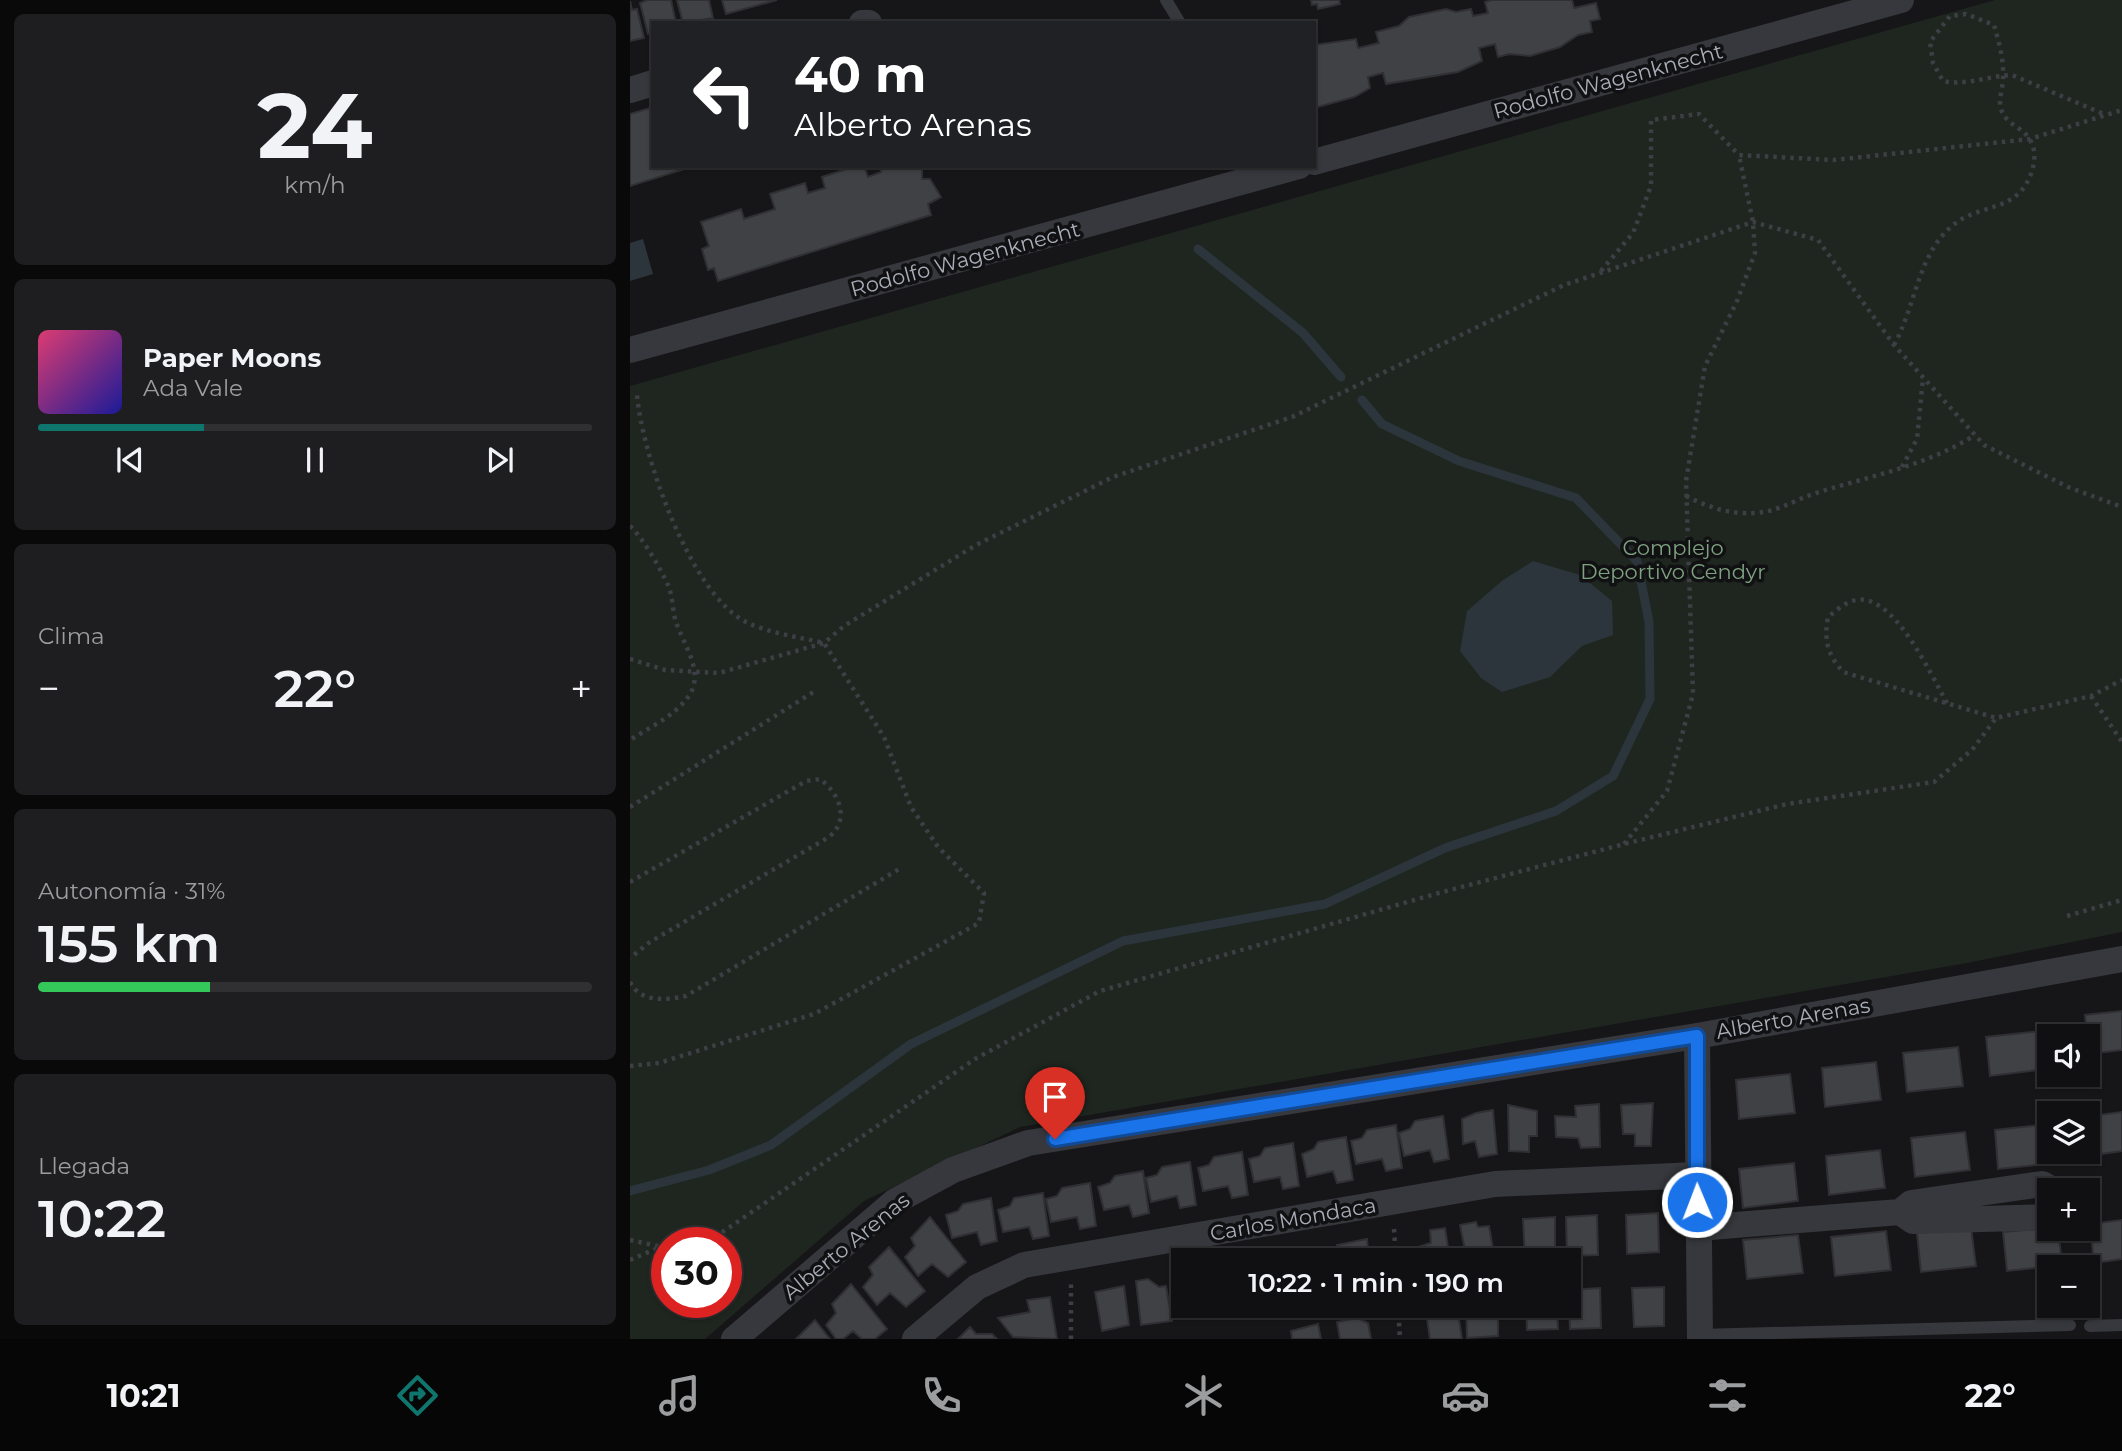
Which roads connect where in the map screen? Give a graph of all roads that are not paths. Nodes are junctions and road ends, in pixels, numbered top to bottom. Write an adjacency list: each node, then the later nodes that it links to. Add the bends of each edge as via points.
1 (1166, 0): 4 (lane)
2 (1901, 0): 3 (street, Rodolfo Wagenknecht)
3 (1873, 4): 7 (street, Rodolfo Wagenknecht)
4 (1179, 21)
5 (651, 84): 6 (street)
6 (630, 90)
7 (1316, 161)
8 (1284, 168): 9 (street, Rodolfo Wagenknecht)
9 (630, 350)
10 (2122, 959): 11 (street, Alberto Arenas)
11 (1697, 1036): 12 (street); 21 (street, Alberto Arenas, via 1028,1143 953,1170 894,1202)
12 (1696, 1175): 16 (street); 22 (street, Carlos Mondaca, via 1495,1184 1024,1265 977,1287)
13 (2037, 1185): 14 (street, via 1911,1203)
14 (1900, 1212): 15 (street, via 1913,1221); 16 (street)
15 (2037, 1217)
16 (1697, 1228): 20 (street)
17 (2070, 1325): 20 (lane)
18 (2122, 1325): 19 (lane)
19 (2090, 1326)
20 (1700, 1337)
21 (734, 1339)
22 (915, 1339)

